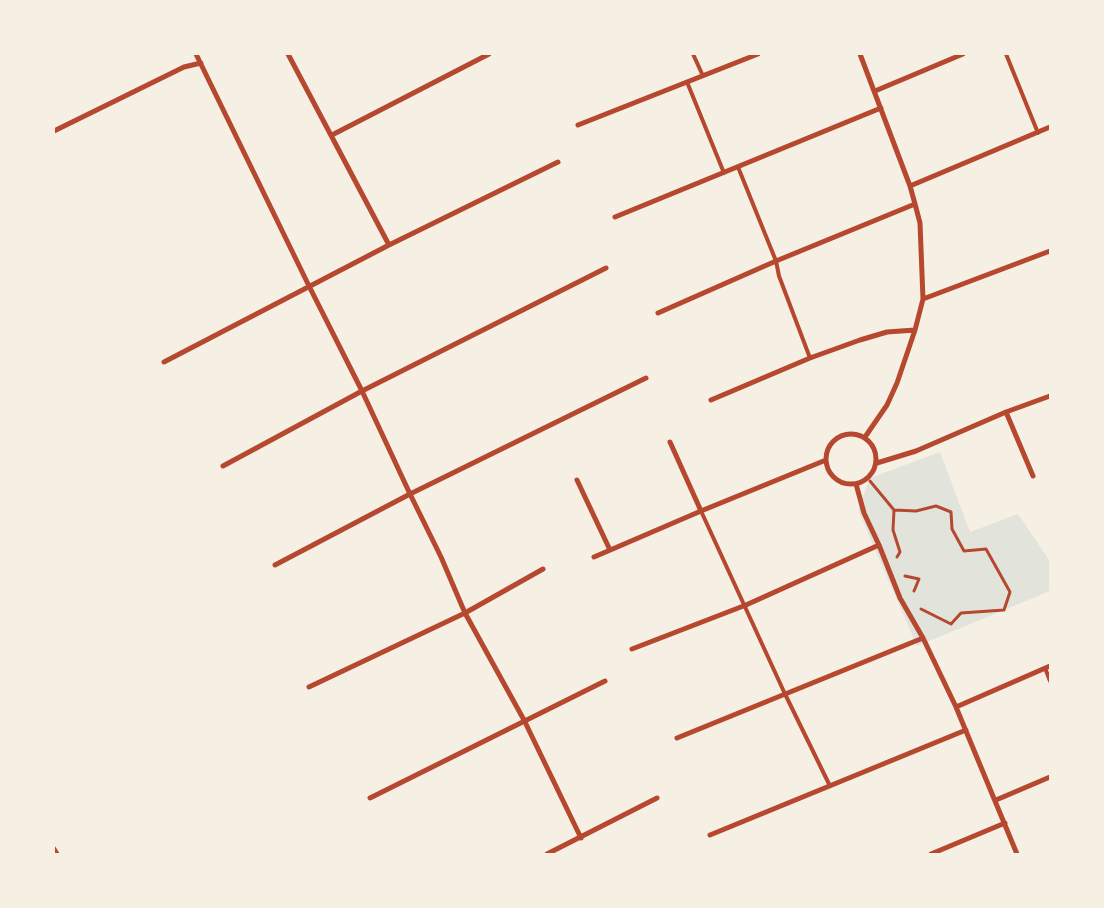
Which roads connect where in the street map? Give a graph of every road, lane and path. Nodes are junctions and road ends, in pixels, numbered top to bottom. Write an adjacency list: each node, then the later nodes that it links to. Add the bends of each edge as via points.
1 (196, 54): 9 (street)
2 (288, 54): 18 (street)
3 (489, 54): 18 (street)
4 (693, 54): 10 (lane)
5 (758, 54): 10 (street)
6 (860, 54): 12 (street)
7 (963, 54): 12 (street)
8 (1006, 54): 17 (lane)
9 (201, 63): 16 (street, via 184,67); 29 (street)
10 (703, 76): 11 (street)
11 (687, 82): 14 (street); 21 (lane)
12 (875, 91): 13 (street)
13 (881, 108): 20 (street); 22 (street)
14 (578, 126)
15 (1050, 127): 17 (street)
16 (54, 131)
17 (1038, 133): 22 (street)
18 (332, 135): 25 (street)
19 (558, 162): 25 (street)
20 (738, 167): 21 (street); 27 (lane)
21 (724, 173): 24 (street)
22 (910, 186): 23 (street)
23 (915, 204): 27 (street); 30 (street, via 920,224)
24 (615, 217)
25 (389, 246): 29 (street)
26 (1050, 251): 30 (street)
27 (776, 261): 31 (street); 33 (lane, via 778,276)
28 (606, 268): 36 (street)
29 (309, 286): 34 (street); 36 (street)
30 (923, 299): 32 (street)
31 (658, 313)
32 (915, 330): 33 (street, via 887,332); 40 (street, via 887,405)
33 (810, 358): 38 (street)
34 (164, 362)
35 (646, 378): 49 (street)
36 (362, 391): 44 (street); 49 (street)
37 (1050, 396): 39 (street)
38 (711, 400)
39 (1006, 412): 43 (street, via 916,451); 45 (street)
40 (865, 437): 42 (street, via 844,434 834,440); 43 (street, via 873,444)
41 (670, 442): 51 (street)
42 (826, 460): 48 (street, via 827,469 839,482); 51 (street)
43 (877, 463): 46 (street)
44 (223, 466)
45 (1034, 476)
46 (868, 479): 48 (street); 50 (path)
47 (577, 480): 53 (street)
48 (856, 484): 52 (street, via 864,513)
49 (410, 494): 56 (street); 64 (street)
50 (894, 510): 55 (path, via 893,530 900,552); 63 (path, via 916,511 936,506 951,512 952,528 964,551 986,549 1010,592 1004,610 961,613 951,624)
51 (701, 511): 53 (street); 62 (lane)
52 (879, 545): 60 (street); 62 (street)
53 (610, 550): 54 (street)
54 (594, 557)
55 (896, 559)
56 (275, 565)
57 (543, 569): 64 (street)
58 (902, 575): 59 (path, via 919,580)
59 (914, 591): 60 (path); 61 (path)
60 (900, 598): 65 (street)
61 (917, 600)
62 (746, 605): 66 (street); 71 (lane)
63 (920, 608)
64 (465, 613): 70 (street); 73 (street)
65 (923, 638): 71 (street); 72 (street)
66 (632, 649)
67 (1048, 667): 69 (lane); 72 (street)
68 (605, 681): 73 (street)
69 (1050, 681)
70 (309, 687)
71 (785, 694): 75 (street); 77 (lane)
72 (956, 707): 74 (street)
73 (524, 720): 78 (street); 83 (street)
74 (966, 730): 77 (street); 80 (street)
75 (677, 738)
76 (1050, 776): 80 (street)
77 (830, 786): 82 (street)
78 (370, 798)
79 (657, 798): 83 (street)
80 (996, 800): 81 (street)
81 (1004, 823): 87 (street); 88 (street)
82 (710, 835)
83 (582, 838): 86 (street)
84 (54, 849): 85 (street)
85 (57, 854)
86 (548, 854)
87 (931, 854)
88 (1017, 854)

